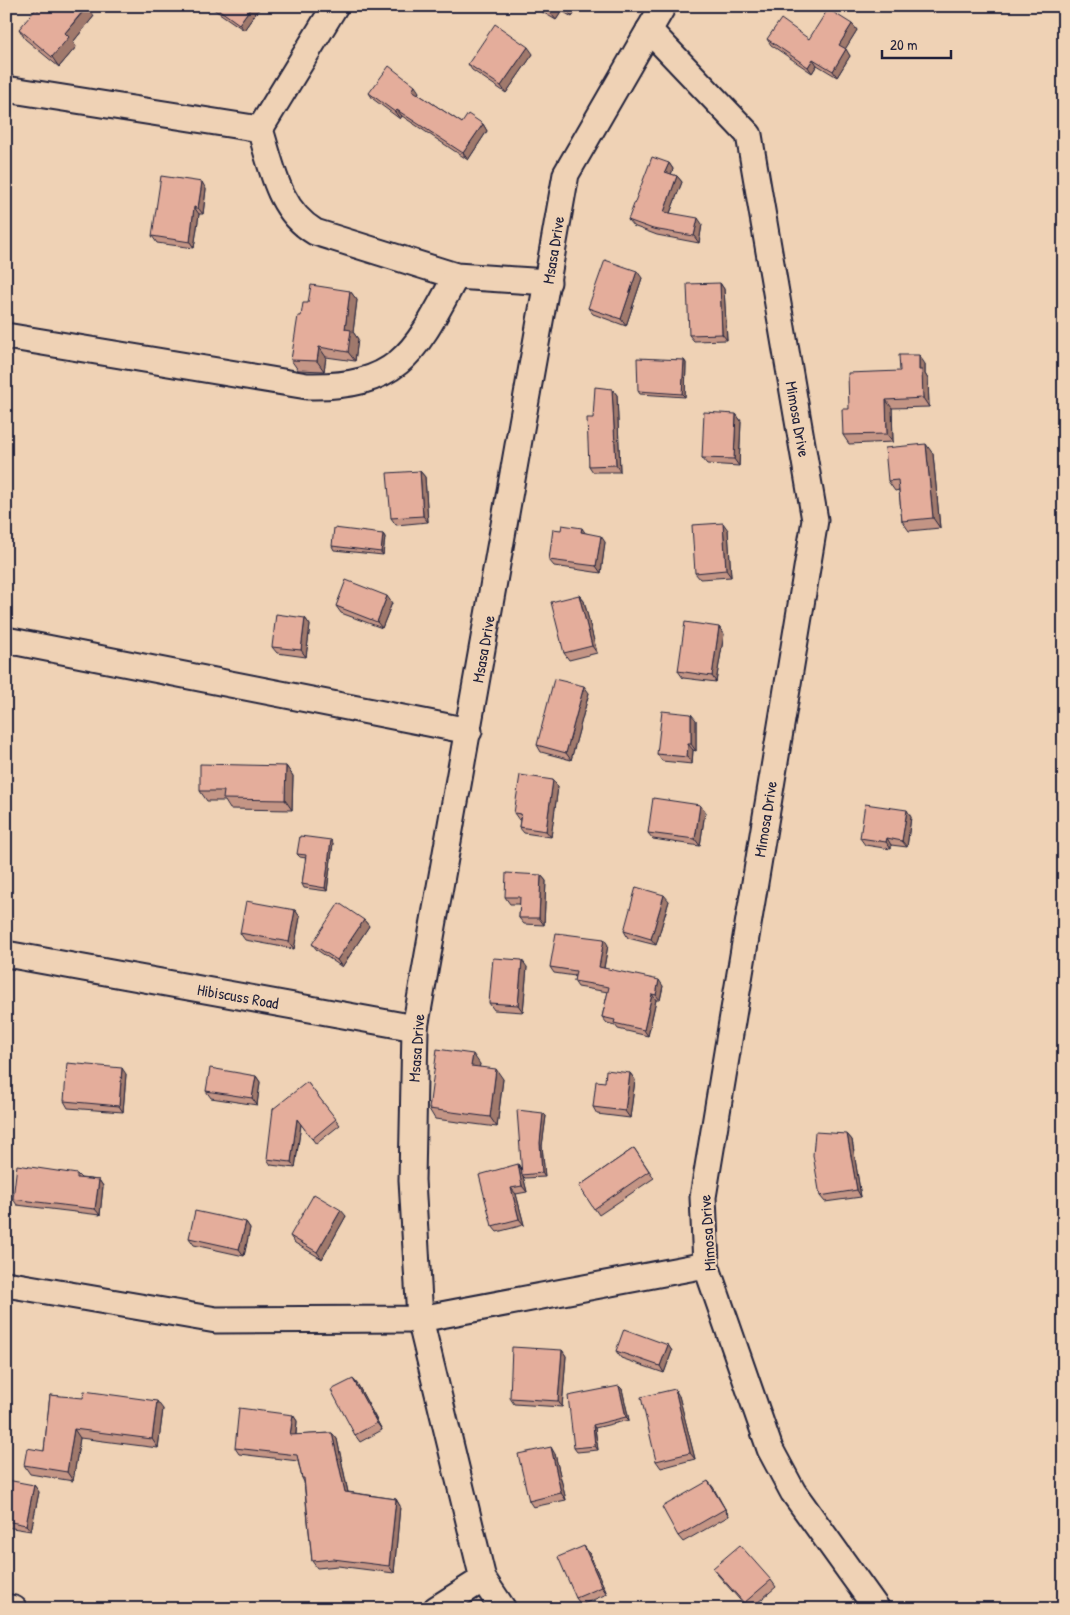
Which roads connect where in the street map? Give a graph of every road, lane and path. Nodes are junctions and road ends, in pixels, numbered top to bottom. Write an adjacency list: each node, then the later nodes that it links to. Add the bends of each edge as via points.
1 (335, 6): 5 (street)
2 (663, 6): 3 (street, Msasa Drive)
3 (649, 30): 7 (street, Msasa Drive, via 566,174); 13 (street, Mimosa Drive, via 749,135 815,520 703,1197)
4 (6, 89): 5 (street)
5 (260, 128): 6 (street, via 281,198 303,225 315,232)
6 (456, 276): 7 (street); 8 (street, via 430,325 396,366 368,380 334,386 308,386)
7 (548, 282): 10 (street, Msasa Drive)
8 (6, 336)
9 (6, 640): 10 (street)
10 (469, 731): 12 (street, Msasa Drive)
11 (6, 954): 12 (street, Hibiscuss Road)
12 (415, 1028): 15 (street, Msasa Drive, via 412,1180)
13 (706, 1265): 15 (street); 21 (street, Mimosa Drive, via 770,1449 793,1492)
14 (6, 1284): 15 (street, via 216,1320)
15 (420, 1319): 16 (street, Msasa Drive)
16 (483, 1579): 19 (street); 20 (street)
17 (6, 1607): 18 (street)
18 (14, 1609)
19 (436, 1609)
20 (503, 1609)
21 (877, 1609)

